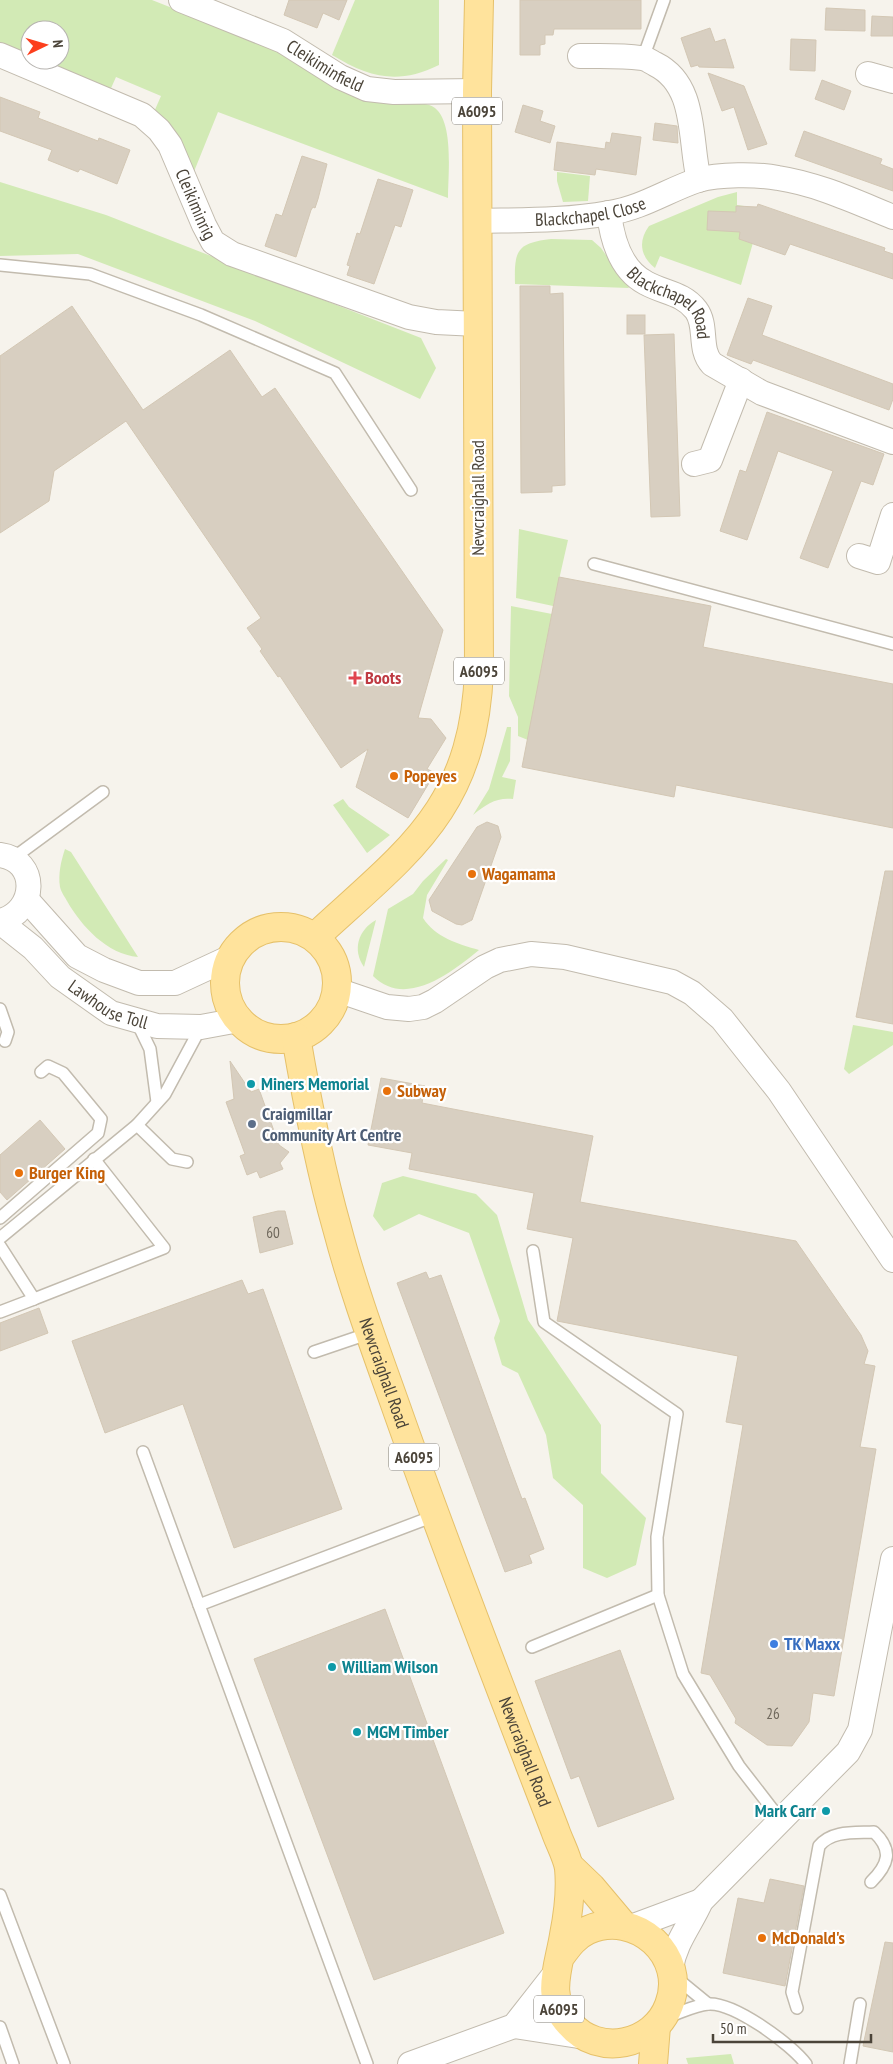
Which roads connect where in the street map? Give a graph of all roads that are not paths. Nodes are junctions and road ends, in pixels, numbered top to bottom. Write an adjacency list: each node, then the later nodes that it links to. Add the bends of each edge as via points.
1 (181, 0): 9 (street, Cleikiminfield, via 283,41 340,77 367,89)
2 (479, 0): 9 (main road, Newcraighall Road / A6095)
3 (664, 0): 6 (lane)
4 (0, 55): 15 (street, Cleikiminrig, via 142,115 159,130 170,146 213,242 232,254 409,317)
5 (580, 56): 6 (street)
6 (643, 58): 10 (street, via 665,69 680,87 690,117)
7 (868, 74): 8 (street)
8 (893, 81)
9 (476, 92): 13 (main road, Newcraighall Road / A6095)
10 (699, 180): 11 (street, Blackchapel Close, via 656,199); 12 (street, Blackchapel Close, via 739,176 777,178 816,187)
11 (609, 214): 13 (street, Blackchapel Close, via 548,220); 16 (street, Blackchapel Road, via 615,242 628,267 646,284 690,303 698,312 706,358 723,372)
12 (893, 217)
13 (477, 221): 15 (main road, Newcraighall Road / A6095)
14 (0, 265): 19 (lane, via 90,274 201,315 335,373)
15 (477, 324): 28 (main road, Newcraighall Road / A6095, via 479,670 476,716 468,750 450,794 432,824 411,848)
16 (741, 380): 17 (street, Blackchapel Road, via 762,394); 18 (street, via 710,460)
17 (893, 442)
18 (694, 464)
19 (411, 490)
20 (893, 515): 21 (street, via 878,562)
21 (860, 556)
22 (594, 564): 23 (lane)
23 (893, 644)
24 (102, 792): 25 (lane)
25 (6, 857): 26 (street, via 25,872 29,890)
26 (27, 900): 27 (street, Lawhouse Toll, via 16,915); 29 (street, Lawhouse Toll, via 77,956 139,983 175,983)
27 (0, 922): 32 (street, Lawhouse Toll, via 33,948 60,977 111,1013)
28 (315, 937): 29 (main road, via 283,926 263,930 248,937); 30 (main road, via 327,950 336,968)
29 (231, 957): 33 (main road, via 225,986 230,1006)
30 (338, 990): 35 (main road, via 327,1016 317,1027); 46 (street, via 387,1007 423,1007 485,967 500,960 531,954 565,957 672,982 699,998 722,1019 779,1091)
31 (0, 1009): 36 (lane, via 8,1032)
32 (136, 1020): 34 (street, Lawhouse Toll, via 157,1026); 38 (lane, via 150,1049)
33 (239, 1020): 34 (street, Lawhouse Toll); 35 (main road, via 265,1037)
34 (201, 1027): 38 (lane, via 165,1094)
35 (296, 1037): 49 (main road, Newcraighall Road / A6095, via 311,1126 336,1225)
36 (5, 1041)
37 (41, 1072): 42 (lane, via 48,1066 63,1073 101,1119 98,1133)
38 (157, 1102): 39 (lane)
39 (136, 1125): 40 (lane); 41 (lane, via 172,1160)
40 (94, 1159): 43 (lane); 47 (lane, via 164,1248)
41 (187, 1162)
42 (0, 1218)
43 (0, 1238)
44 (0, 1246): 47 (lane)
45 (533, 1250): 54 (lane, via 544,1322 676,1414 657,1537)
46 (893, 1260)
47 (34, 1299): 48 (lane)
48 (0, 1312)
49 (370, 1333): 50 (lane); 52 (main road, Newcraighall Road / A6095)
50 (314, 1352)
51 (143, 1452): 55 (lane)
52 (434, 1516): 55 (lane); 58 (main road, Newcraighall Road / A6095)
53 (893, 1559): 57 (street, via 860,1730 848,1752)
54 (658, 1595): 56 (lane); 57 (lane, via 683,1674 739,1766)
55 (198, 1605): 74 (lane)
56 (532, 1647)
57 (780, 1819): 61 (street)
58 (569, 1866): 62 (main road, Newcraighall Road / A6095); 63 (main road, Newcraighall Road / A6095, via 566,1924)
59 (870, 1882): 67 (lane, via 886,1866 890,1852 884,1839 874,1832 835,1834 819,1846 792,1992)
60 (0, 1895): 73 (lane)
61 (701, 1901): 62 (street); 64 (street, via 673,1953)
62 (627, 1926): 63 (main road, via 604,1925 586,1931 571,1942); 64 (main road, Newcraighall Road / A6095, via 649,1936 663,1950)
63 (557, 1966): 69 (street); 71 (main road, Newcraighall Road / A6095, via 554,1993 560,2011 570,2026)
64 (672, 1972): 65 (lane); 68 (main road, via 671,1998)
65 (708, 2004): 68 (lane); 78 (lane, via 739,2013 780,2037)
66 (860, 2004): 79 (lane)
67 (797, 2008)
68 (659, 2022): 71 (main road, A6095, via 644,2036 630,2042 614,2044); 77 (main road)
69 (514, 2026): 71 (street); 75 (street)
70 (0, 2027): 72 (lane)
71 (592, 2039): 76 (main road, Newcraighall Road / A6095)
72 (14, 2064)
73 (64, 2064)
74 (367, 2064)
75 (410, 2064)
76 (620, 2064)
77 (653, 2064)
78 (806, 2064)
79 (850, 2064)

